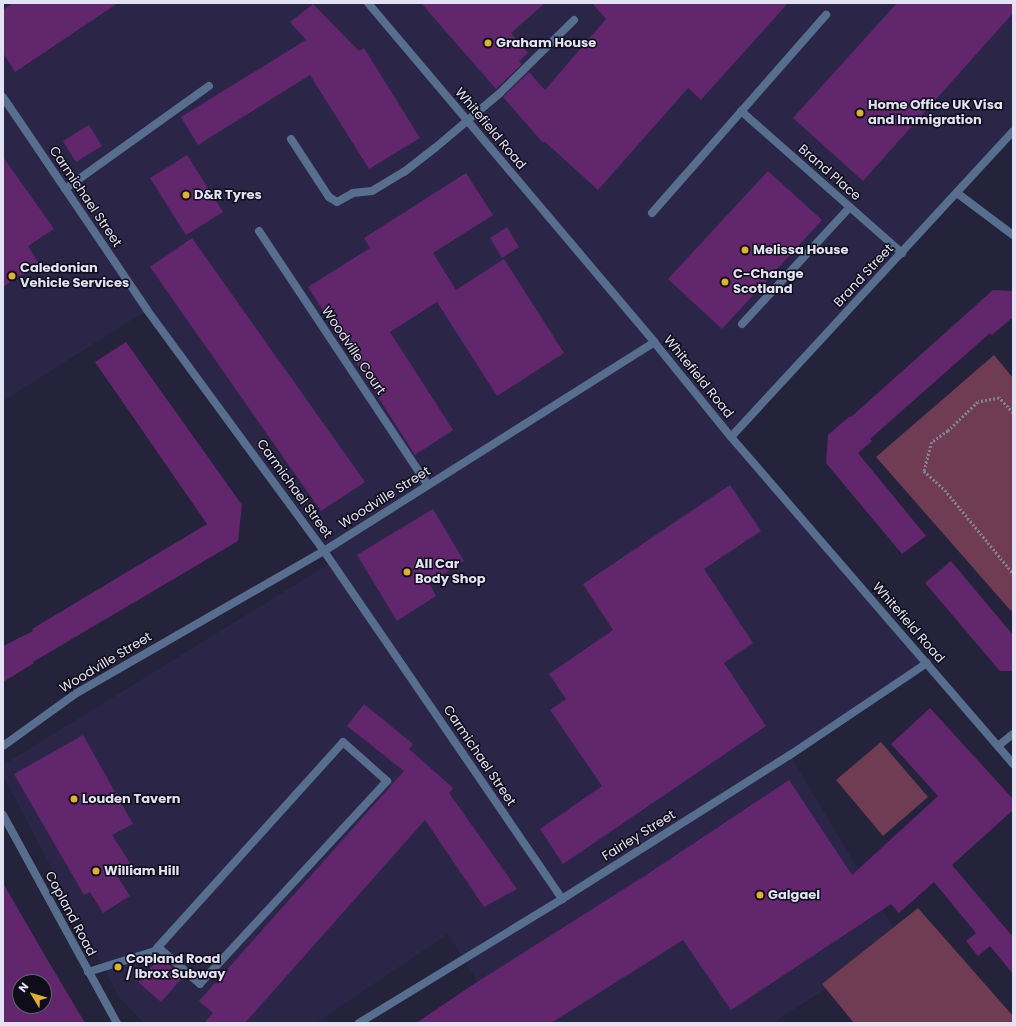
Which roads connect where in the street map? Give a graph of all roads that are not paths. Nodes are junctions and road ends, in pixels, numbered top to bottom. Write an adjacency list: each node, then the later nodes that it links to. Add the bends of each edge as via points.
1 (368, 3): 7 (street, Whitefield Road)
2 (826, 15): 6 (street)
3 (574, 20): 7 (street, via 500,93)
4 (209, 86): 10 (street)
5 (3, 97): 10 (street, Carmichael Street)
6 (741, 111): 12 (street, Brand Place); 13 (street)
7 (467, 121): 9 (street, via 404,172 372,191 353,193 337,202 329,197); 18 (street, Whitefield Road)
8 (1013, 131): 11 (street, Brand Street)
9 (291, 140)
10 (65, 189): 21 (street, Carmichael Street, via 147,310)
11 (957, 193): 15 (street); 16 (street, Brand Street)
12 (850, 207): 16 (street, Brand Place); 17 (street)
13 (652, 213)
14 (259, 231): 20 (street, Woodville Court)
15 (1013, 235)
16 (902, 253): 19 (street, Brand Street)
17 (742, 324)
18 (654, 342): 19 (street, Whitefield Road); 20 (street, Woodville Street)
19 (731, 436): 22 (street, Whitefield Road)
20 (428, 485): 21 (street, Woodville Street)
21 (324, 551): 24 (street, Woodville Street, via 75,694); 28 (street, Carmichael Street)
22 (927, 663): 25 (street, Whitefield Road); 28 (street, Fairley Street, via 790,755)
23 (1013, 734): 25 (street)
24 (3, 746)
25 (998, 746): 26 (street, Whitefield Road)
26 (1013, 764)
27 (3, 815): 30 (street, Copland Road)
28 (562, 899): 32 (street, Fairley Street)
29 (158, 947): 29 (street, via 343,742 387,781 200,984); 30 (street, via 155,951)
30 (88, 972): 31 (street, Copland Road)
31 (118, 1023)
32 (359, 1023)

